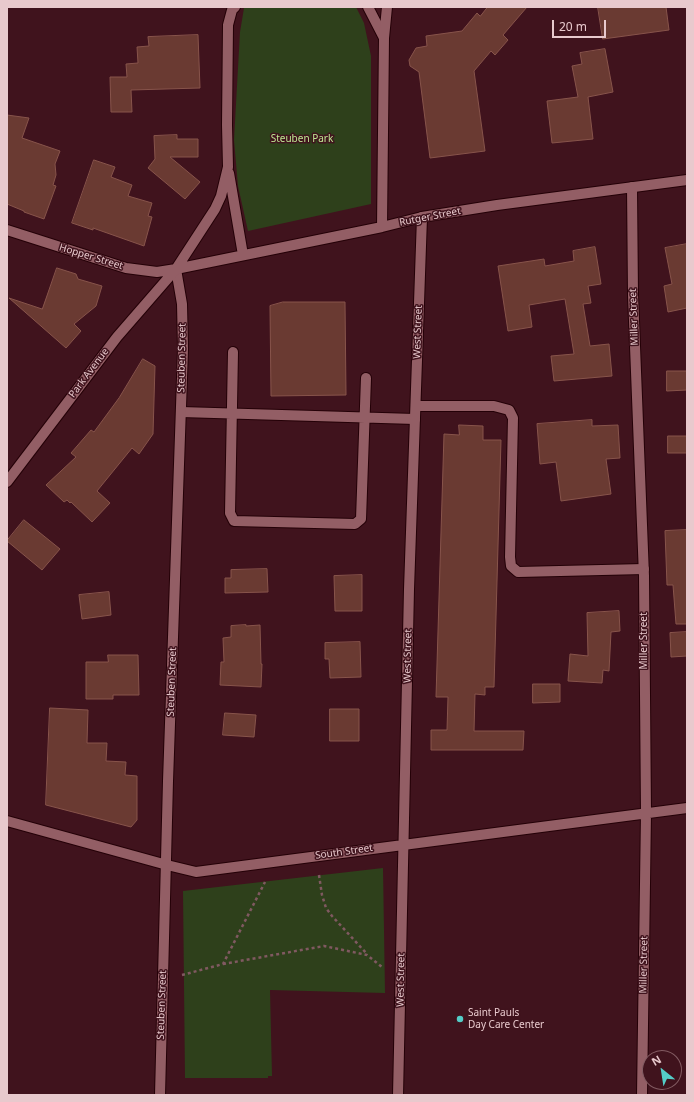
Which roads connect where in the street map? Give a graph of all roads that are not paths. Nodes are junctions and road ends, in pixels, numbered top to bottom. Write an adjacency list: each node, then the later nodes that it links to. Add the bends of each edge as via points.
1 (234, 7): 5 (street, via 228,25)
2 (368, 7): 4 (street)
3 (387, 7): 4 (street)
4 (384, 38): 9 (street)
5 (228, 167): 11 (street); 12 (street, via 215,209)
6 (687, 180): 7 (street, Rutger Street)
7 (632, 187): 8 (street, Rutger Street); 21 (street, Miller Street, via 633,296)
8 (422, 217): 9 (street, Rutger Street); 15 (street, West Street)
9 (382, 227): 11 (street, Rutger Street)
10 (7, 230): 12 (street, Hopper Street, via 126,268 157,272)
11 (243, 255): 12 (street, Rutger Street)
12 (176, 269): 16 (street, Steuben Street, via 182,304); 20 (street, Park Avenue, via 116,337)
13 (233, 352): 17 (street)
14 (366, 378): 18 (street)
15 (416, 406): 19 (street, West Street); 21 (street, via 494,406 509,410 513,418 510,557 511,566 518,572)
16 (181, 412): 17 (street); 26 (street, Steuben Street)
17 (232, 413): 18 (street); 18 (street, via 230,513 234,521 355,524 361,519)
18 (365, 418): 19 (street)
19 (415, 419): 25 (street, West Street)
20 (9, 476)
21 (644, 569): 23 (street, Miller Street)
22 (687, 808): 23 (street, South Street)
23 (646, 813): 25 (street, South Street); 29 (street, Miller Street)
24 (7, 821): 26 (street, South Street)
25 (404, 844): 26 (street, South Street, via 196,872); 28 (street, West Street)
26 (167, 865): 27 (street, Steuben Street)
27 (160, 1095)
28 (398, 1095)
29 (642, 1095)

